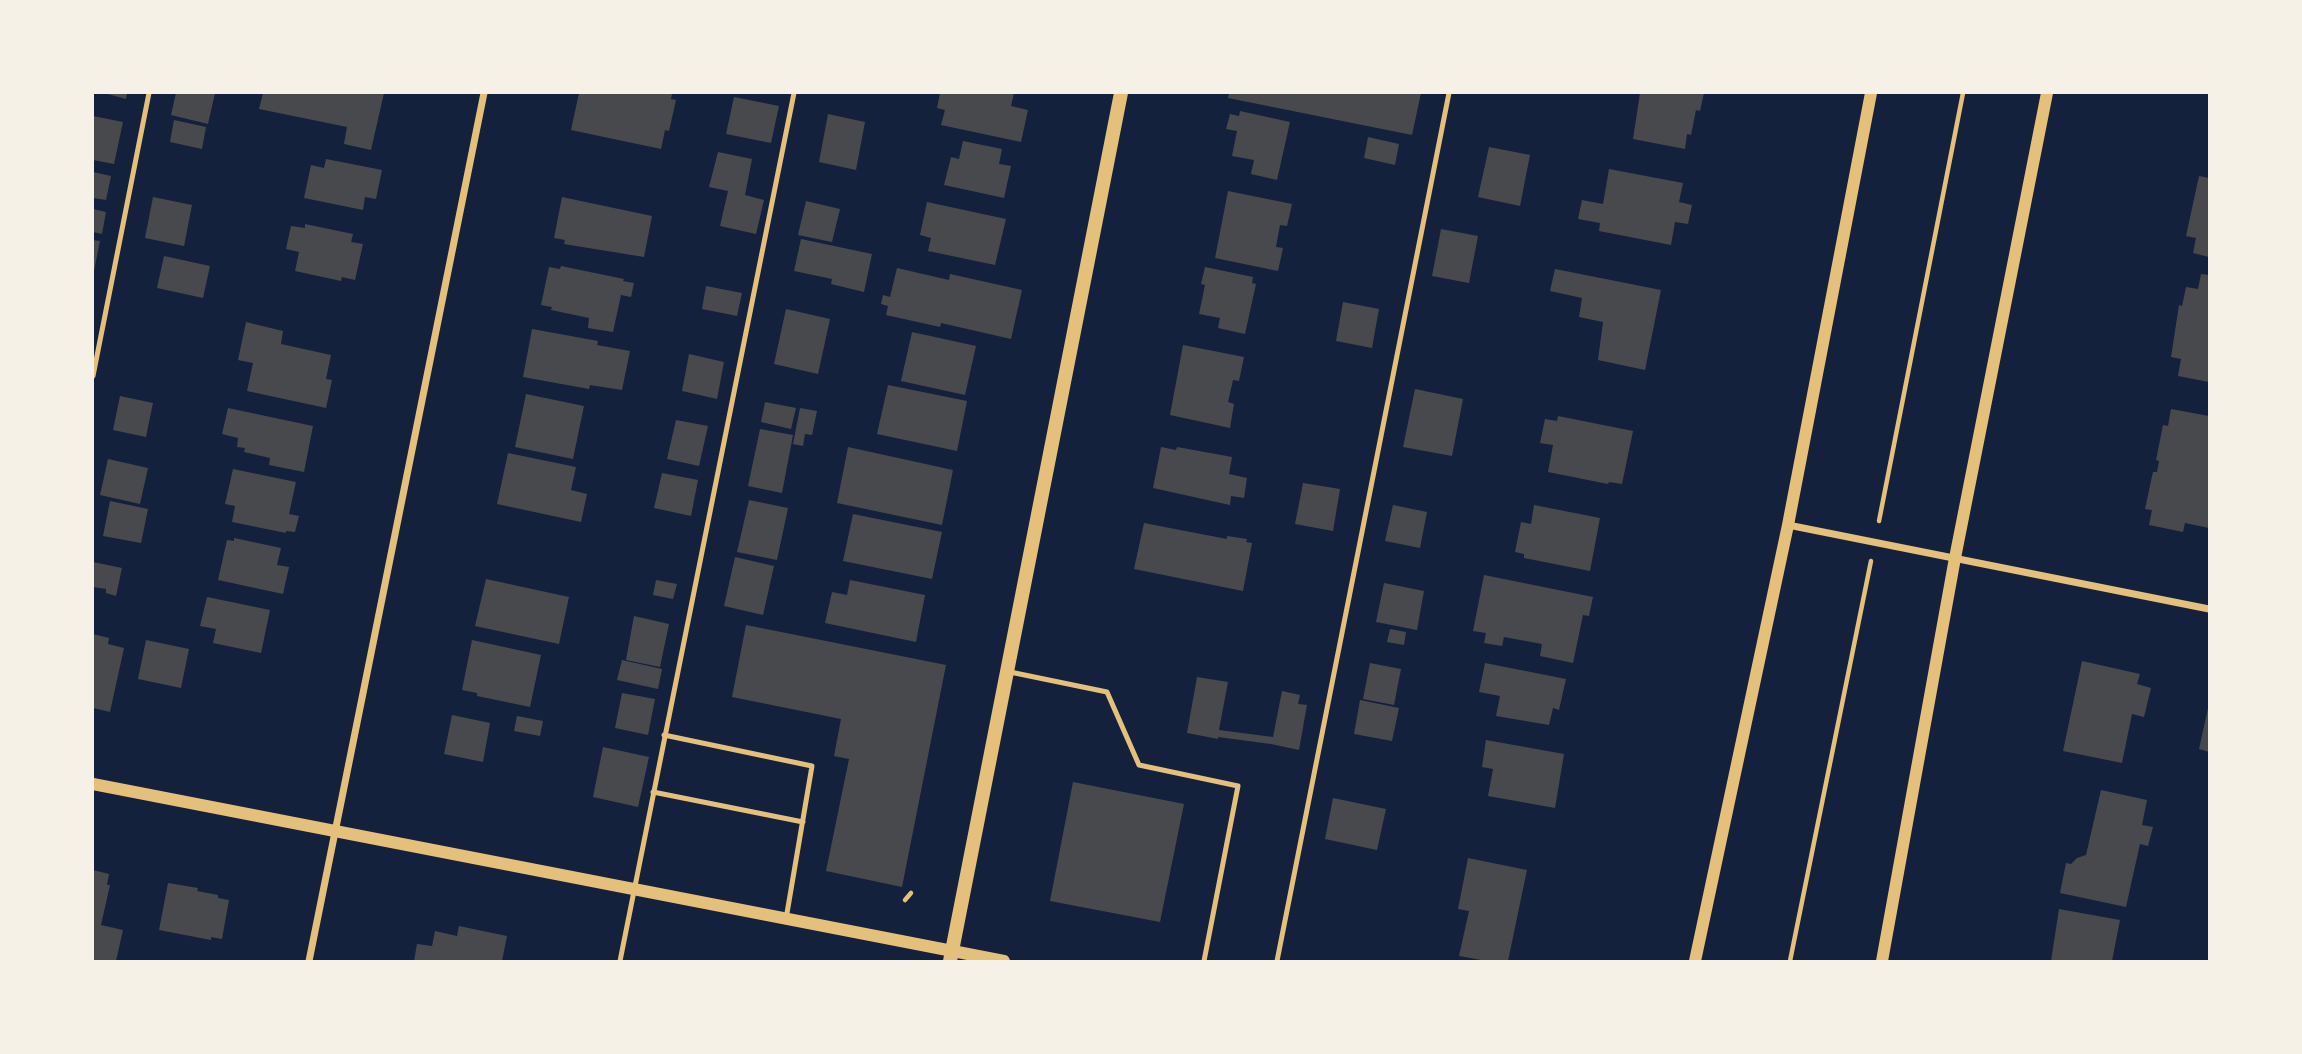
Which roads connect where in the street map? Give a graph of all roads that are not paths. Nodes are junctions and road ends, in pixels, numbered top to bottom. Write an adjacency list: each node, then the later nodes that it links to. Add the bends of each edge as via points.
1 (149, 93): 8 (lane)
2 (484, 93): 17 (street)
3 (794, 93): 13 (lane)
4 (1121, 93): 12 (main road)
5 (1449, 93): 25 (lane)
6 (1871, 93): 9 (street)
7 (2047, 93): 10 (street)
8 (93, 376)
9 (1788, 524): 10 (street); 26 (street)
10 (1955, 558): 11 (street); 27 (street)
11 (2209, 609)
12 (1007, 671): 20 (main road); 24 (lane, via 1107,692 1139,765 1238,786)
13 (664, 735): 15 (lane); 16 (lane, via 812,766)
14 (93, 784): 17 (street)
15 (653, 792): 16 (lane); 18 (lane)
16 (803, 822): 19 (lane)
17 (335, 831): 18 (street); 21 (street)
18 (634, 889): 19 (street); 22 (lane)
19 (786, 919): 20 (street)
20 (951, 956): 23 (street)
21 (310, 961)
22 (620, 961)
23 (1004, 961)
24 (1204, 961)
25 (1277, 961)
26 (1695, 961)
27 (1882, 961)

